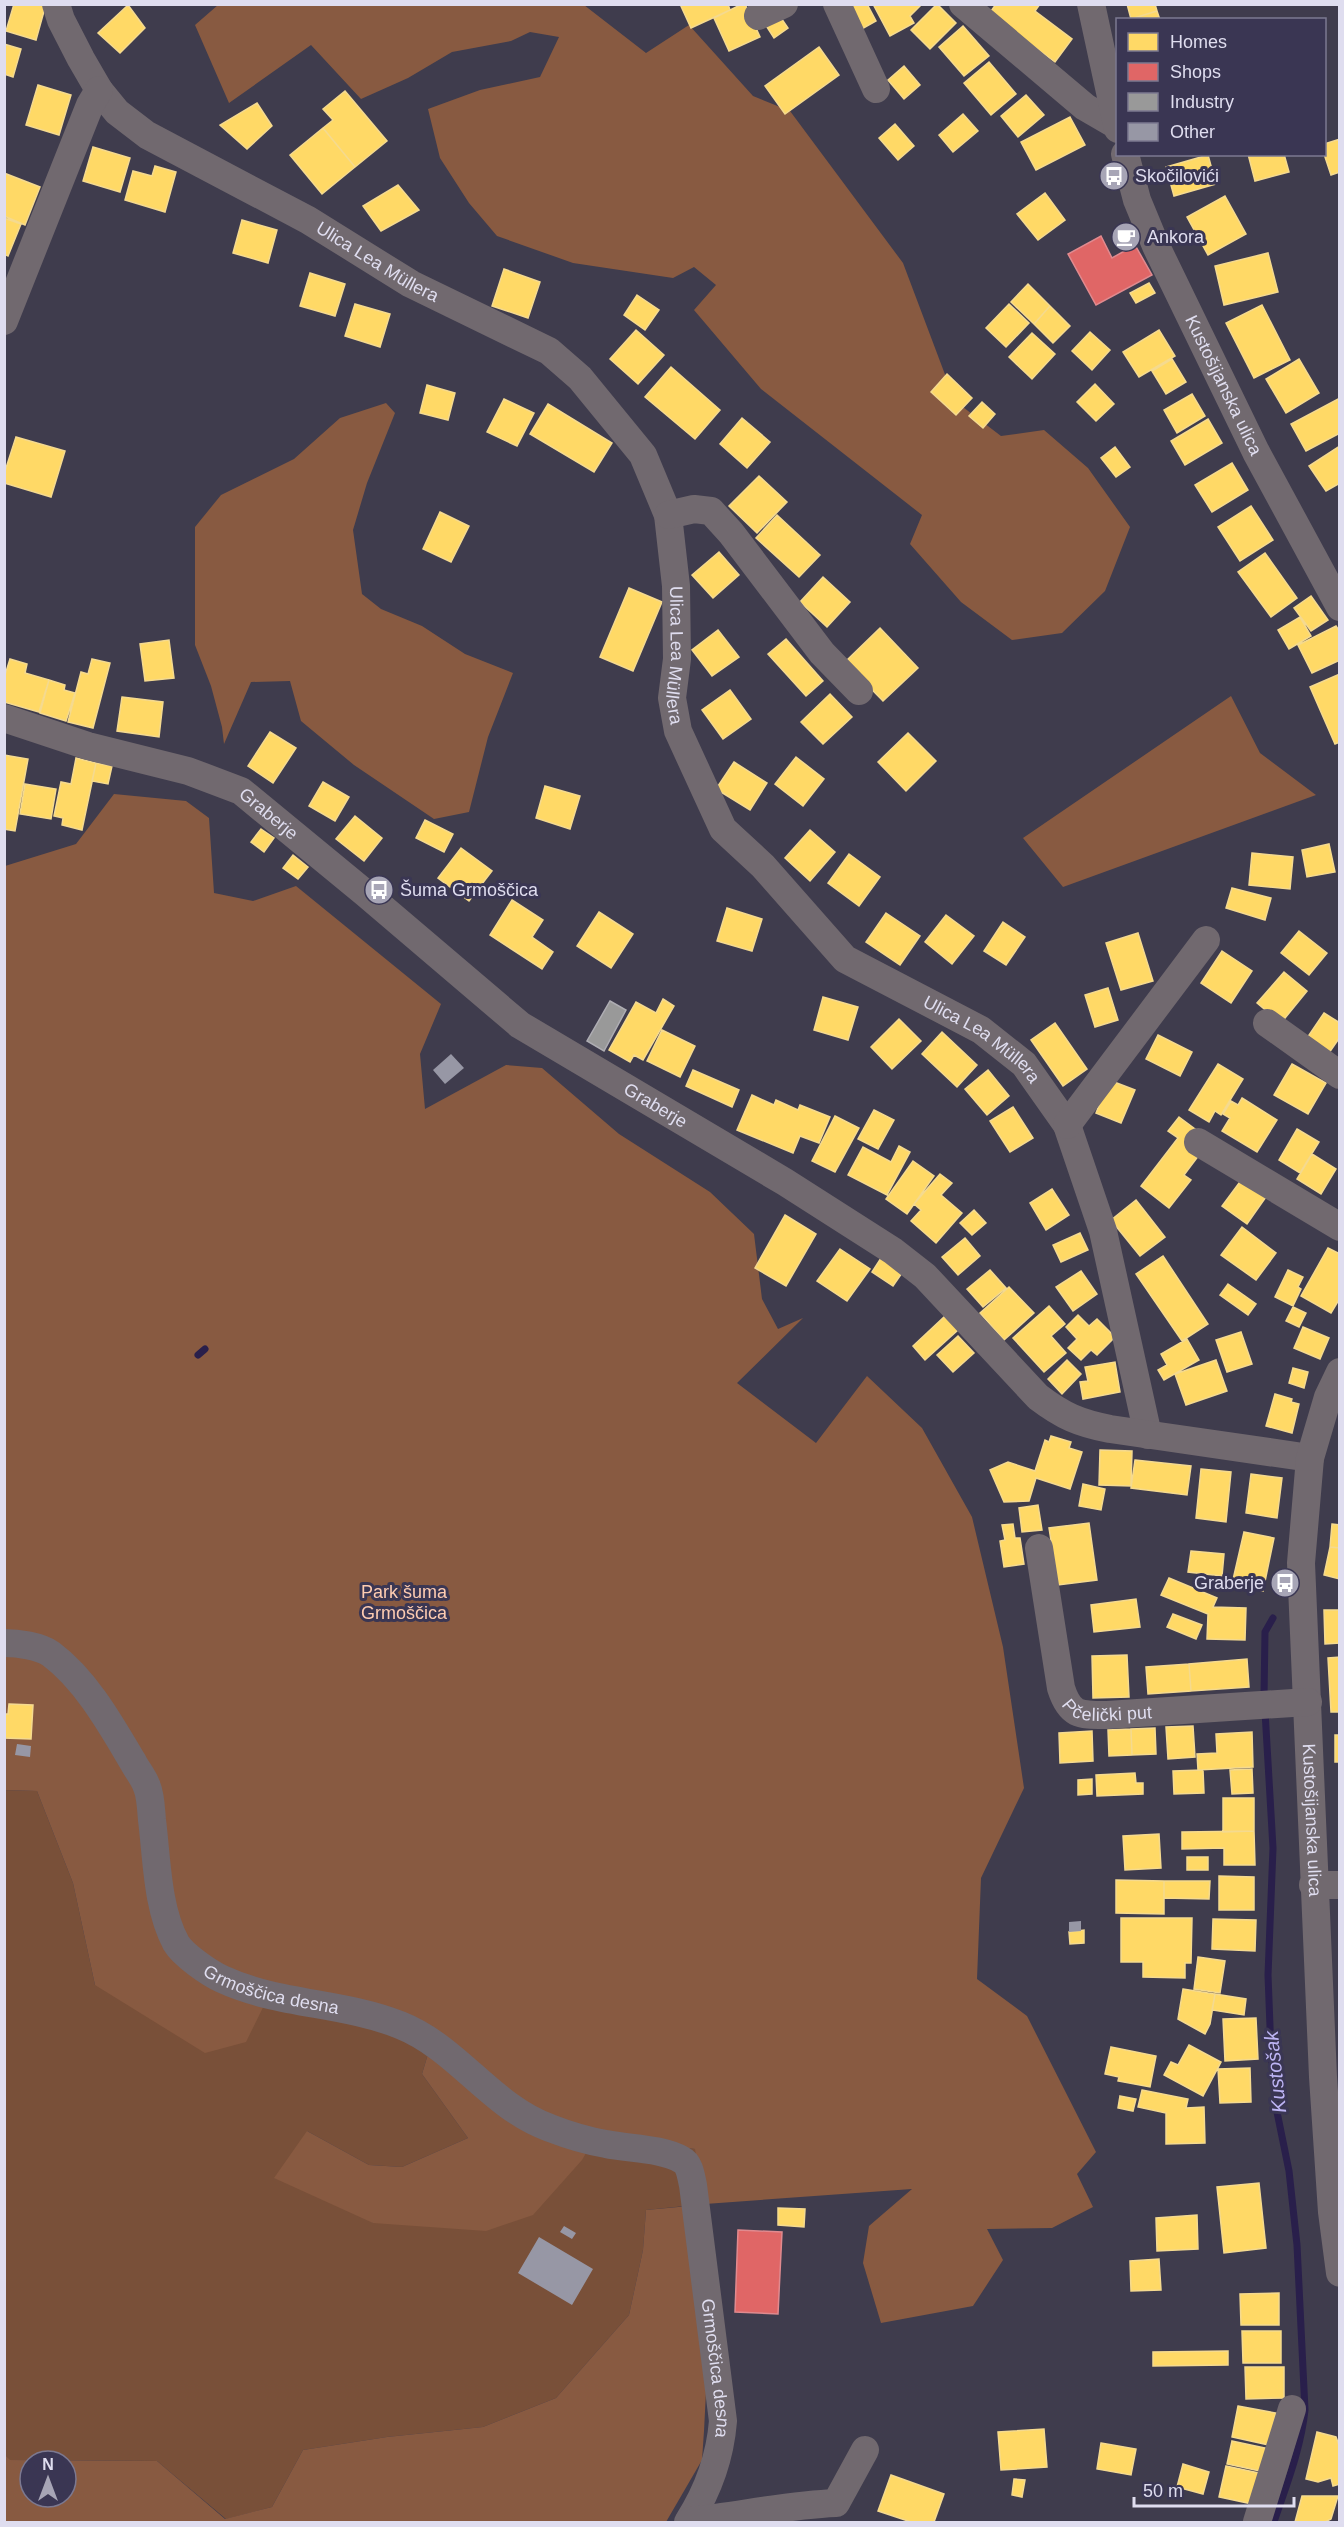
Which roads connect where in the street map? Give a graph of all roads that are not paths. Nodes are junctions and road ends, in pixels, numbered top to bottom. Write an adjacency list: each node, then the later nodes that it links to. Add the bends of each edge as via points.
1 (56, 4): 6 (street, Ulica Lea Müllera)
2 (837, 4): 5 (street)
3 (963, 4): 8 (street, via 1085,107)
4 (1091, 4): 7 (street)
5 (876, 89)
6 (99, 90): 10 (street); 11 (street, Ulica Lea Müllera, via 117,112 147,135 308,220 411,284 549,351 580,378 644,455)
7 (1116, 122)
8 (1116, 126)
9 (1126, 156): 12 (street, Kustošijanska ulica, via 1137,200 1156,246 1256,452)
10 (4, 321)
11 (668, 515): 13 (street, via 693,509 711,511 822,653); 18 (street, Ulica Lea Müllera, via 676,586 677,659 672,698 678,731 723,829 763,866 845,959 981,1030 1023,1064)
12 (1340, 607)
13 (859, 691)
14 (4, 718): 22 (street, Graberje, via 88,746 188,771 241,791 519,1025 785,1182 901,1257 925,1276 1038,1397 1059,1413 1081,1424)
15 (1206, 940): 18 (street)
16 (1267, 1023): 17 (street)
17 (1340, 1075)
18 (1067, 1125): 22 (street, Ulica Lea Müllera, via 1103,1231)
19 (1198, 1142): 20 (street)
20 (1340, 1227)
21 (1340, 1372): 23 (street, Kustošijanska ulica, via 1328,1397)
22 (1148, 1435): 23 (street, Graberje)
23 (1310, 1458): 26 (street, Kustošijanska ulica, via 1301,1563)
24 (1039, 1548): 26 (street, Pčelički put, via 1061,1688 1066,1704 1080,1714)
25 (4, 1643): 32 (street, Grmoščica desna, via 50,1653 79,1681 114,1731 148,1787 166,1918 177,1946 203,1968 266,1994 399,2024 446,2052 520,2115 604,2144 684,2160 695,2197 723,2421 718,2459)
26 (1308, 1702): 27 (street, Kustošijanska ulica)
27 (1326, 1885): 28 (street, Kustošijanska ulica)
28 (1328, 1940): 29 (street, Kustošijanska ulica, via 1331,2193)
29 (1340, 2273)
30 (1292, 2409): 33 (street)
31 (864, 2450): 32 (street, Grmoščica desna, via 836,2503 798,2504)
32 (689, 2522)
33 (1257, 2523)

